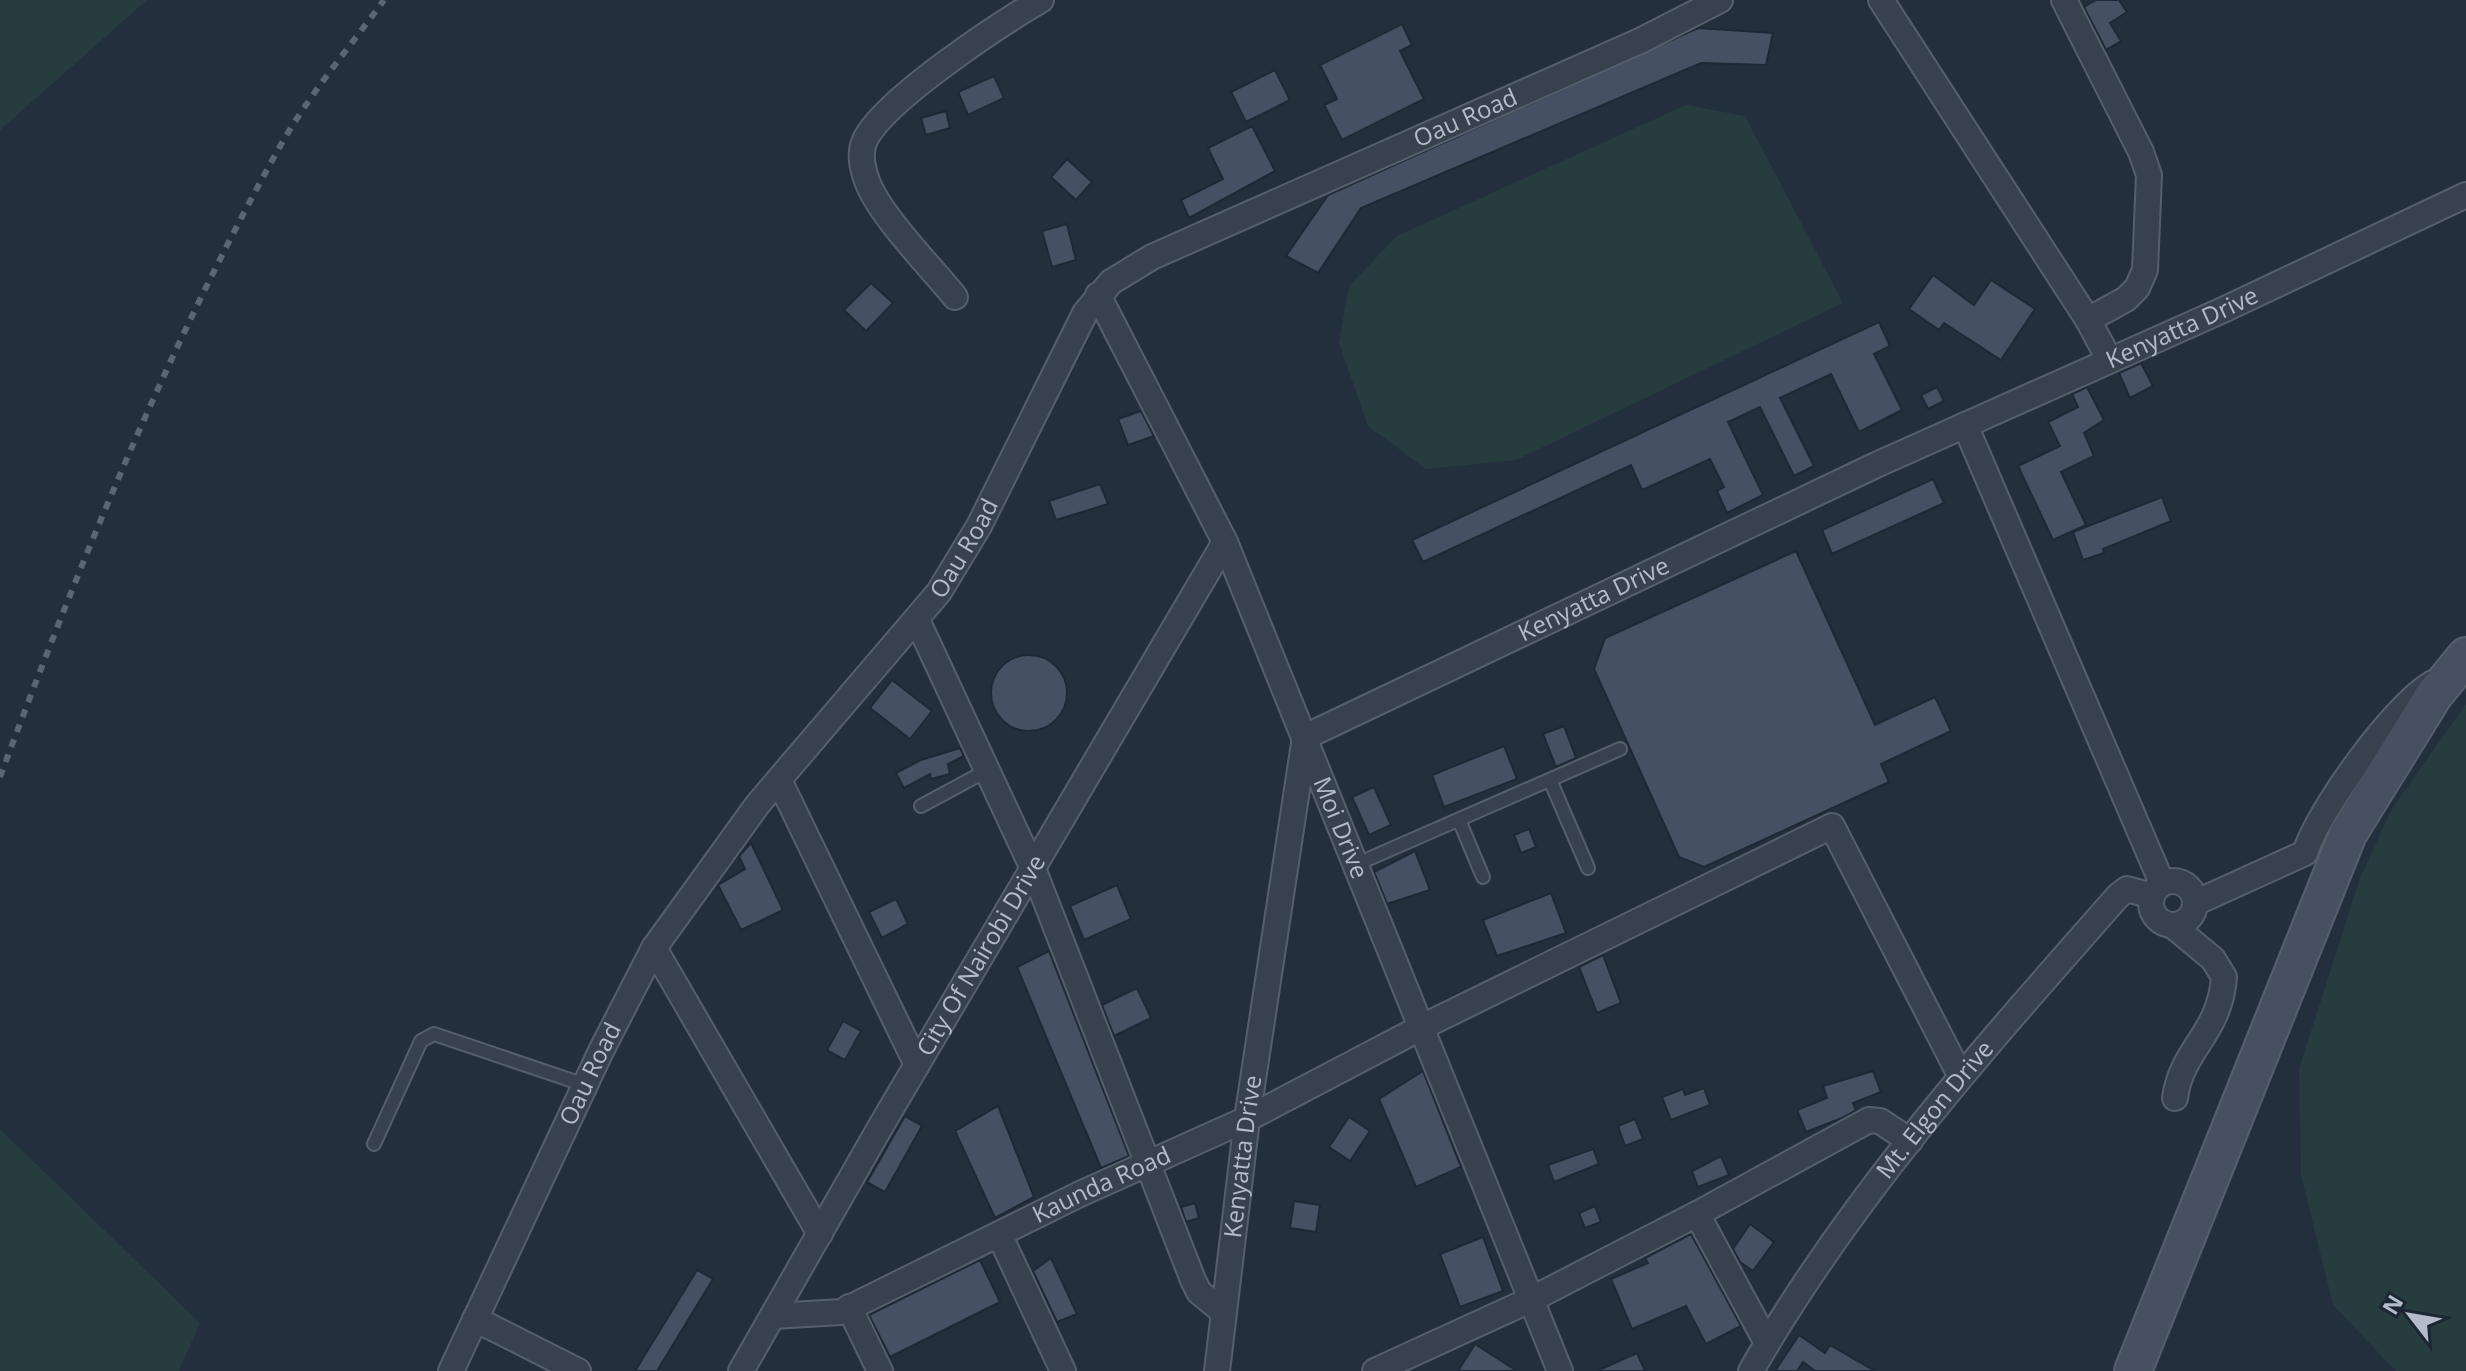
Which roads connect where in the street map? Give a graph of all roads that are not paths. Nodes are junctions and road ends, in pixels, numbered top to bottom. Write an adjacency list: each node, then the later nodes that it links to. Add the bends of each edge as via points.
1 (1041, 0): 7 (street, via 895,105 870,131 861,153 867,183 880,204)
2 (1720, 0): 6 (street, Oau Road, via 1642,40 1152,257)
3 (1881, 0): 8 (street)
4 (2064, 0): 8 (street, via 2149,175 2145,270 2126,299)
5 (2466, 195): 9 (street, Kenyatta Drive)
6 (1098, 295): 11 (street, Moi Drive); 12 (street, Oau Road, via 979,526)
7 (955, 297)
8 (2088, 320): 9 (street)
9 (2109, 359): 10 (street, Kenyatta Drive)
10 (1965, 425): 14 (street, Kenyatta Drive); 26 (street)
11 (1225, 542): 14 (street, Moi Drive); 24 (street, City Of Nairobi Drive)
12 (917, 620): 16 (street); 17 (street, Oau Road)
13 (2457, 665): 21 (street)
14 (1305, 737): 22 (street, Moi Drive); 35 (street, Kenyatta Drive)
15 (1620, 749): 18 (lane)
16 (986, 771): 19 (lane); 24 (street)
17 (779, 780): 29 (street, Oau Road, via 727,843); 31 (street)
18 (1550, 780): 20 (lane); 23 (lane)
19 (921, 806)
20 (1459, 820): 22 (lane); 25 (lane)
21 (2318, 862): 27 (street, via 2272,865); 57 (street)
22 (1357, 864): 30 (street, Moi Drive)
23 (1588, 868)
24 (1034, 871): 31 (street, City Of Nairobi Drive); 38 (street)
25 (1483, 877)
26 (2157, 890): 27 (street, via 2184,884); 28 (street, via 2153,914); 32 (street, Mt. Elgon Drive, via 2127,889 2118,896)
27 (2195, 903): 28 (street, via 2192,914)
28 (2172, 925): 34 (street, via 2213,959 2224,977 2215,1020 2178,1078)
29 (654, 948): 33 (street, Oau Road); 40 (street)
30 (1424, 1026): 32 (street, Kaunda Road, via 1832,826); 35 (street, Kaunda Road); 42 (street, Moi Drive)
31 (917, 1065): 40 (street, City Of Nairobi Drive)
32 (1960, 1075): 36 (street, Mt. Elgon Drive)
33 (585, 1085): 37 (lane, via 427,1035); 46 (street, Oau Road)
34 (2175, 1098)
35 (1247, 1119): 38 (street, Kaunda Road); 44 (street, Kenyatta Drive)
36 (1910, 1141): 39 (street, via 1880,1121 1869,1120); 47 (street, Mt. Elgon Drive, via 1803,1284)
37 (374, 1144)
38 (1146, 1164): 41 (street, Kaunda Road); 44 (street, via 1199,1292)
39 (1697, 1214): 42 (street); 47 (street)
40 (820, 1234): 45 (street, City Of Nairobi Drive)
41 (1000, 1236): 43 (street, Kaunda Road); 52 (street)
42 (1530, 1300): 54 (street); 55 (street, Moi Drive)
43 (849, 1307): 45 (street, Kaunda Road, via 833,1314); 51 (street)
44 (1222, 1311): 53 (street, Kenyatta Drive)
45 (773, 1316): 50 (street, City Of Nairobi Drive)
46 (475, 1319): 48 (street, Oau Road); 49 (street)
47 (1767, 1343): 56 (street, Mt. Elgon Drive)
48 (451, 1371)
49 (578, 1371)
50 (741, 1371)
51 (880, 1371)
52 (1063, 1371)
53 (1217, 1371)
54 (1375, 1371)
55 (1560, 1371)
56 (1751, 1371)
57 (2133, 1371)

